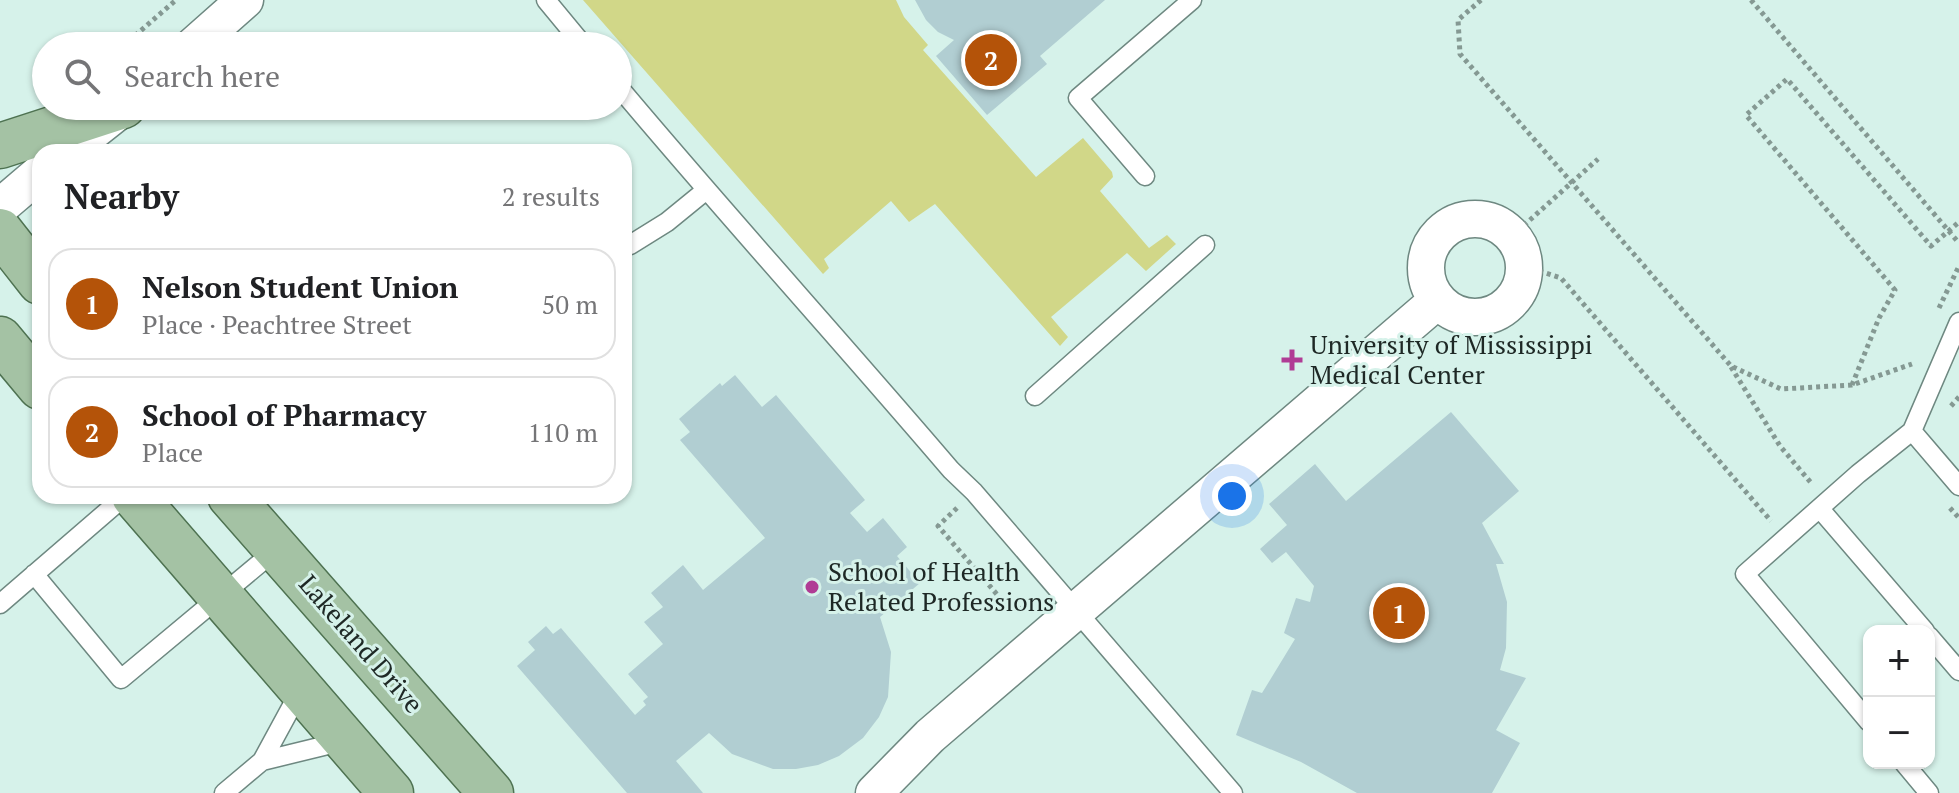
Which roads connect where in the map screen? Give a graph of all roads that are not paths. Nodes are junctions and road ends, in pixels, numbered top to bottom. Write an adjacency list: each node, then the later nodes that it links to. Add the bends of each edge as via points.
1 (245, 0): 4 (street)
2 (546, 0): 5 (lane)
3 (1192, 0): 11 (lane, via 1078,98)
4 (209, 32)
5 (572, 32)
6 (632, 103): 13 (lane)
7 (81, 120): 10 (main road)
8 (107, 120): 9 (street)
9 (77, 144)
10 (0, 146)
11 (1145, 176)
12 (32, 180): 14 (street)
13 (705, 191): 16 (lane); 34 (lane)
14 (0, 207)
15 (0, 231): 18 (main road)
16 (632, 244)
17 (1205, 245): 23 (lane)
18 (32, 272)
19 (1438, 300): 19 (street, via 1425,276 1425,260 1440,232 1468,219 1499,225 1518,251 1522,283 1514,298 1502,310 1470,318); 34 (street)
20 (1959, 322): 24 (lane)
21 (0, 339): 22 (main road)
22 (32, 377)
23 (1035, 396)
24 (1912, 431): 25 (lane); 29 (lane)
25 (1959, 486)
26 (116, 504): 31 (lane)
27 (141, 504): 32 (main road)
28 (237, 504): 30 (main road, Lakeland Drive)
29 (1820, 509): 35 (lane); 39 (lane, via 1745,574)
30 (277, 549): 32 (lane); 45 (main road, Lakeland Drive)
31 (34, 574): 32 (lane, via 121,679); 33 (lane)
32 (220, 597): 38 (main road)
33 (0, 604)
34 (1076, 610): 46 (street, via 930,736); 47 (lane)
35 (1920, 625)
36 (1935, 643): 37 (lane)
37 (1959, 671)
38 (300, 691): 40 (main road); 41 (lane)
39 (1863, 715)
40 (344, 741): 41 (lane); 44 (main road)
41 (262, 761): 43 (lane)
42 (1909, 769): 48 (lane)
43 (224, 793)
44 (391, 793)
45 (491, 793)
46 (874, 793)
47 (1233, 793)
48 (1929, 793)

